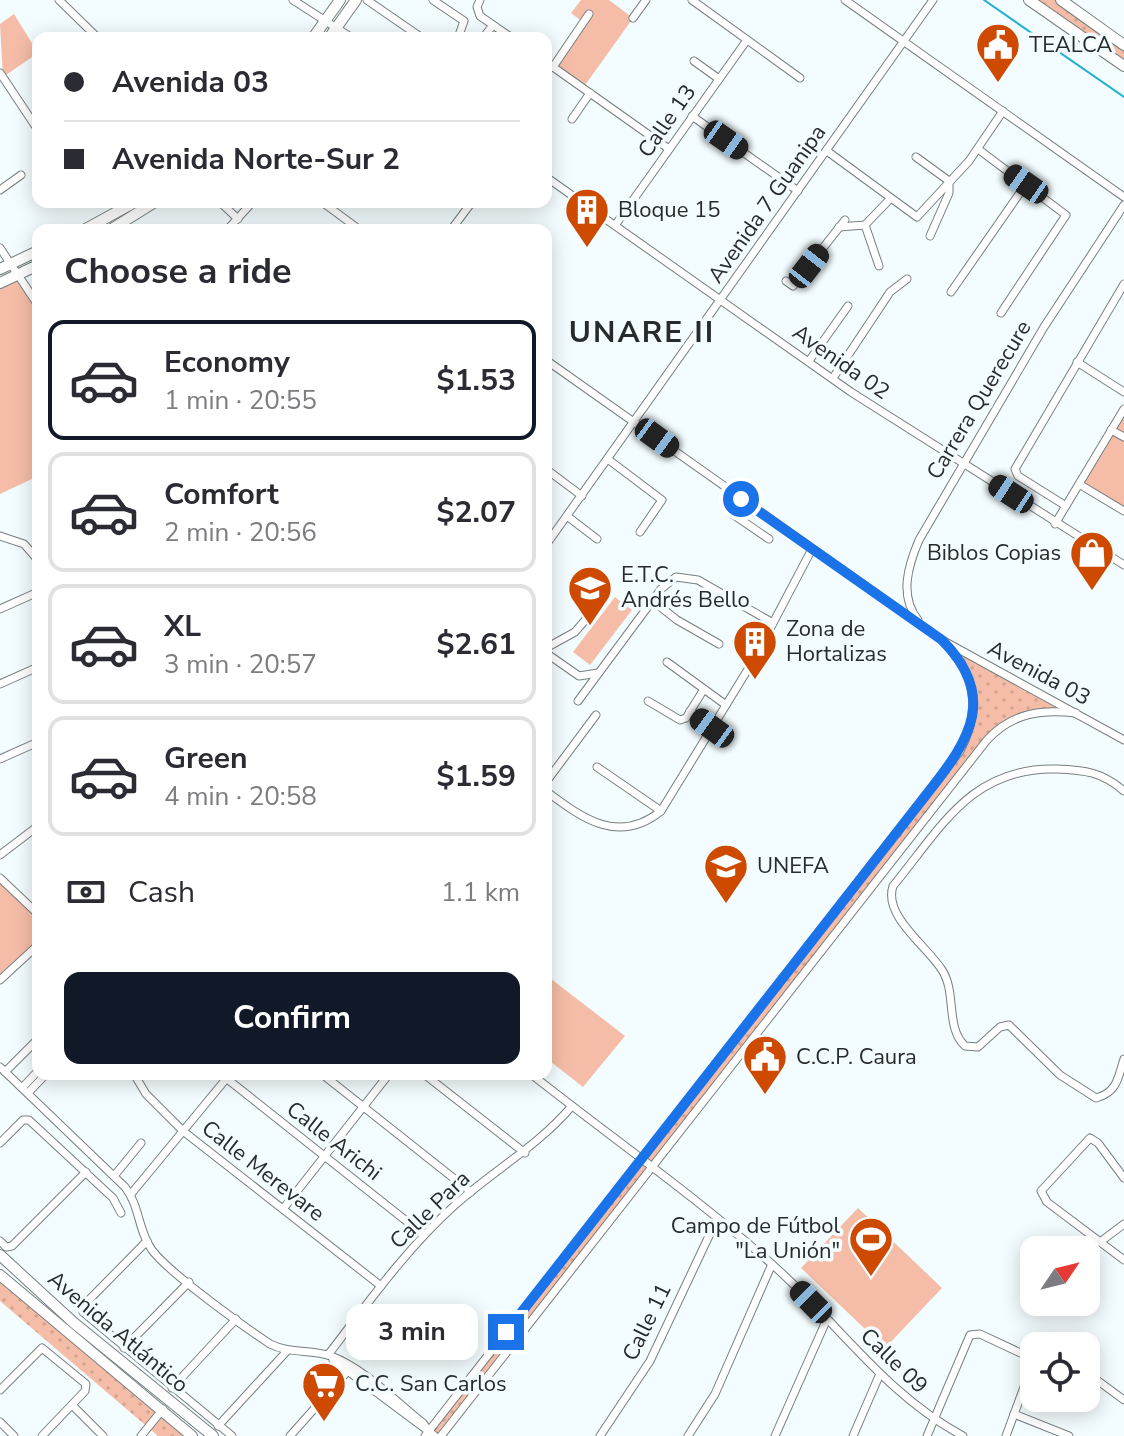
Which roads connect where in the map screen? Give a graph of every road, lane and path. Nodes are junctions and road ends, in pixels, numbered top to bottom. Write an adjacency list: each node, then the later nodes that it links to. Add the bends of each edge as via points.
1 (59, 0): 19 (street)
2 (293, 0): 16 (street)
3 (340, 0): 16 (main road)
4 (356, 0): 18 (main road)
5 (367, 0): 23 (street)
6 (433, 0): 24 (street, via 464,21)
7 (646, 0): 15 (street)
8 (692, 0): 27 (street)
9 (845, 0): 28 (street)
10 (933, 0): 28 (street, Avenida 7 Guanipa)
11 (1029, 0): 32 (main road)
12 (1061, 0): 29 (main road)
13 (479, 1): 17 (street, via 480,16)
14 (589, 14): 30 (street)
15 (633, 18)
16 (325, 21): 18 (street); 20 (main road)
17 (493, 25): 25 (street); 26 (street)
18 (338, 27): 21 (main road); 22 (street)
19 (92, 32)
20 (317, 32)
21 (334, 32)
22 (344, 32)
23 (413, 32)
24 (460, 32)
25 (488, 32)
26 (503, 32)
27 (747, 40): 35 (street); 36 (street, Calle 13)
28 (904, 41): 38 (street); 44 (street, Avenida 7 Guanipa)
29 (1124, 45)
30 (552, 61)
31 (694, 61): 36 (street)
32 (1124, 66)
33 (552, 67): 37 (street)
34 (0, 73): 41 (street)
35 (800, 78)
36 (719, 79): 39 (street, Calle 13)
37 (590, 93): 40 (street); 42 (street)
38 (1003, 111): 43 (street); 52 (street)
39 (692, 116): 42 (street, Calle 13); 51 (street)
40 (572, 119)
41 (32, 121)
42 (669, 149): 66 (street, Calle 13)
43 (978, 149): 48 (street); 49 (street)
44 (827, 151): 51 (street, Avenida 7 Guanipa); 53 (street)
45 (916, 157): 48 (street)
46 (21, 175): 50 (street)
47 (552, 181): 66 (street, Avenida 02)
48 (949, 181): 53 (street, via 917,217); 69 (street)
49 (1026, 184): 81 (street); 85 (street, via 1066,217)
50 (0, 190)
51 (798, 191): 83 (street, Avenida 7 Guanipa)
52 (1124, 197)
53 (890, 199): 67 (street)
54 (1124, 205): 96 (street, Carrera Querecure)
55 (124, 208): 62 (main road)
56 (145, 208): 63 (main road)
57 (226, 208): 60 (street)
58 (247, 208): 60 (street)
59 (330, 208): 65 (street)
60 (238, 219): 64 (street)
61 (845, 220): 68 (street)
62 (95, 224)
63 (120, 224)
64 (234, 224)
65 (350, 224)
66 (616, 224): 83 (street, Avenida 02)
67 (865, 225): 68 (street); 73 (street)
68 (839, 227): 78 (street, via 793,286)
69 (930, 236)
70 (0, 248): 72 (street)
71 (32, 254): 72 (main road)
72 (11, 264): 75 (main road); 76 (street)
73 (879, 266)
74 (32, 268): 76 (main road)
75 (0, 269)
76 (18, 274): 79 (main road); 82 (street)
77 (907, 279): 89 (street, via 890,292)
78 (786, 281)
79 (0, 283)
80 (1124, 284): 87 (street)
81 (951, 292)
82 (32, 296)
83 (722, 300): 86 (street, Avenida 02); 92 (street, Avenida 7 Guanipa)
84 (848, 306): 86 (street)
85 (1001, 313)
86 (809, 361): 89 (street, Avenida 02)
87 (1077, 362): 90 (street); 101 (street, via 1015,469)
88 (552, 364): 92 (street, Avenida 03)
89 (833, 378): 96 (street, Avenida 02)
90 (1124, 392)
91 (1124, 409): 93 (street)
92 (635, 422): 95 (street, Avenida 7 Guanipa); 100 (street, Avenida 03)
93 (1111, 430): 94 (street); 98 (street)
94 (1124, 437)
95 (609, 460): 99 (street, Avenida 7 Guanipa); 105 (street, via 662,500)
96 (962, 463): 104 (street, Avenida 02); 118 (street, Carrera Querecure, via 919,540 909,569 909,606)
97 (552, 474): 99 (street)
98 (1079, 484): 101 (street); 102 (street)
99 (582, 496): 103 (street, Avenida 7 Guanipa)
100 (741, 499): 109 (street, via 731,513); 110 (street, Avenida 03)
101 (1066, 506): 104 (street)
102 (1124, 511)
103 (567, 516): 107 (street, Avenida 7 Guanipa); 108 (street)
104 (1055, 524): 112 (street, Avenida 02)
105 (640, 532)
106 (0, 536): 111 (street, via 24,544)
107 (552, 537)
108 (597, 539)
109 (769, 539)
110 (812, 549): 117 (street); 118 (street, Avenida 03)
111 (32, 553)
112 (1124, 565)
113 (32, 595): 116 (street)
114 (605, 597): 121 (street, via 575,632)
115 (653, 601): 117 (street, via 670,581 690,577); 120 (street); 125 (street)
116 (0, 609)
117 (773, 623): 130 (street)
118 (922, 625): 119 (street, Avenida 03)
119 (942, 640): 131 (street, Avenida 03); 169 (street, via 962,662 972,689 973,719 960,751)
120 (719, 644)
121 (552, 646)
122 (552, 655): 125 (street, via 579,676)
123 (667, 662): 127 (street)
124 (32, 670): 126 (street)
125 (600, 672): 128 (street)
126 (0, 684)
127 (704, 689): 130 (street); 133 (street)
128 (578, 701)
129 (648, 701): 133 (street, via 677,719)
130 (726, 705): 134 (street)
131 (1076, 713): 135 (street, Avenida 03); 171 (street, via 1026,714 995,732)
132 (596, 715): 139 (street)
133 (688, 715): 134 (street)
134 (712, 728): 142 (street)
135 (1121, 737)
136 (32, 745): 137 (street)
137 (0, 759)
138 (597, 767): 142 (street)
139 (552, 774)
140 (1124, 791): 150 (street, via 1097,772 1067,769 1015,771 987,783 968,796 933,836 893,886 891,900 947,977 955,1031 965,1046 978,1047 1009,1025 1060,1075 1096,1098 1119,1081)
141 (552, 795): 142 (street, via 591,823 623,828)
142 (661, 811)
143 (32, 831): 144 (street)
144 (0, 855)
145 (0, 878): 146 (street)
146 (32, 908)
147 (32, 951): 148 (street)
148 (0, 980)
149 (32, 1044): 151 (street)
150 (1124, 1059)
151 (3, 1070): 161 (street)
152 (32, 1080): 161 (street)
153 (38, 1080): 161 (street)
154 (138, 1080): 164 (street, Calle Merevare)
155 (222, 1080): 164 (street)
156 (228, 1080): 168 (street, Calle Arichi)
157 (330, 1080): 162 (street)
158 (384, 1080): 162 (street)
159 (432, 1080): 167 (street)
160 (539, 1080): 163 (street, Calle 09)
161 (25, 1090): 170 (street)
162 (363, 1106): 168 (street); 175 (street)
163 (572, 1106): 167 (street, Calle Para); 169 (street, Calle 09)
164 (183, 1131): 176 (street); 177 (street, Calle Merevare)
165 (0, 1143): 172 (street, via 29,1120)
166 (141, 1143): 173 (street)
167 (525, 1153): 175 (street, Calle Para)
168 (324, 1156): 177 (street); 181 (street, Calle Arichi)
169 (641, 1160): 171 (street, Calle 09); 212 (street)
170 (100, 1163): 172 (street); 173 (street)
171 (650, 1167): 179 (street, Calle 09); 221 (street)
172 (87, 1174): 178 (street); 183 (street, via 12,1246)
173 (114, 1176): 176 (street)
174 (1124, 1178): 182 (street, via 1096,1140 1087,1140 1041,1191 1047,1202)
175 (471, 1192): 181 (street, Calle Para)
176 (131, 1194): 184 (street)
177 (283, 1209): 191 (street, Calle Merevare)
178 (121, 1213)
179 (717, 1219): 188 (street, Calle 09); 213 (street, Calle 11, via 650,1361)
180 (1124, 1224): 185 (street)
181 (424, 1235): 191 (street, Calle Para)
182 (1092, 1236)
183 (0, 1241)
184 (147, 1241): 190 (street); 194 (street, via 83,1306 85,1315)
185 (1100, 1242): 187 (street)
186 (0, 1255): 205 (main road, Avenida Atlántico)
187 (1124, 1260)
188 (772, 1264): 193 (street, Calle 09); 222 (street, via 715,1394)
189 (0, 1275): 207 (main road, Avenida Atlántico)
190 (189, 1282): 192 (street); 194 (street)
191 (381, 1286): 197 (street, Calle Para)
192 (236, 1319): 195 (street); 201 (street)
193 (827, 1319): 199 (street, Calle 09); 223 (street)
194 (124, 1348): 201 (street)
195 (287, 1351): 197 (street); 211 (street)
196 (1020, 1352): 209 (street, via 974,1333 962,1348)
197 (328, 1355): 198 (street); 212 (street, via 423,1423)
198 (347, 1372): 212 (street); 220 (street)
199 (879, 1376): 209 (street, Calle 09); 224 (street)
200 (1100, 1382): 204 (street)
201 (172, 1388): 211 (street)
202 (0, 1390): 206 (street, via 45,1348 87,1386)
203 (1020, 1398): 208 (street)
204 (1124, 1400)
205 (169, 1401): 207 (street); 211 (main road, Avenida Atlántico)
206 (72, 1405): 215 (street); 216 (street)
207 (161, 1411): 217 (street); 218 (main road, Avenida Atlántico)
208 (1014, 1414): 227 (street); 228 (street)
209 (934, 1420): 225 (street); 226 (street, Calle 09)
210 (0, 1422): 214 (street)
211 (215, 1431): 219 (street)
212 (429, 1434)
213 (603, 1435)
214 (14, 1436)
215 (42, 1436)
216 (103, 1436)
217 (141, 1436)
218 (192, 1436)
219 (232, 1436)
220 (290, 1436)
221 (441, 1436)
222 (688, 1436)
223 (775, 1436)
224 (853, 1436)
225 (927, 1436)
226 (963, 1436)
227 (1006, 1436)
228 (1069, 1436)

